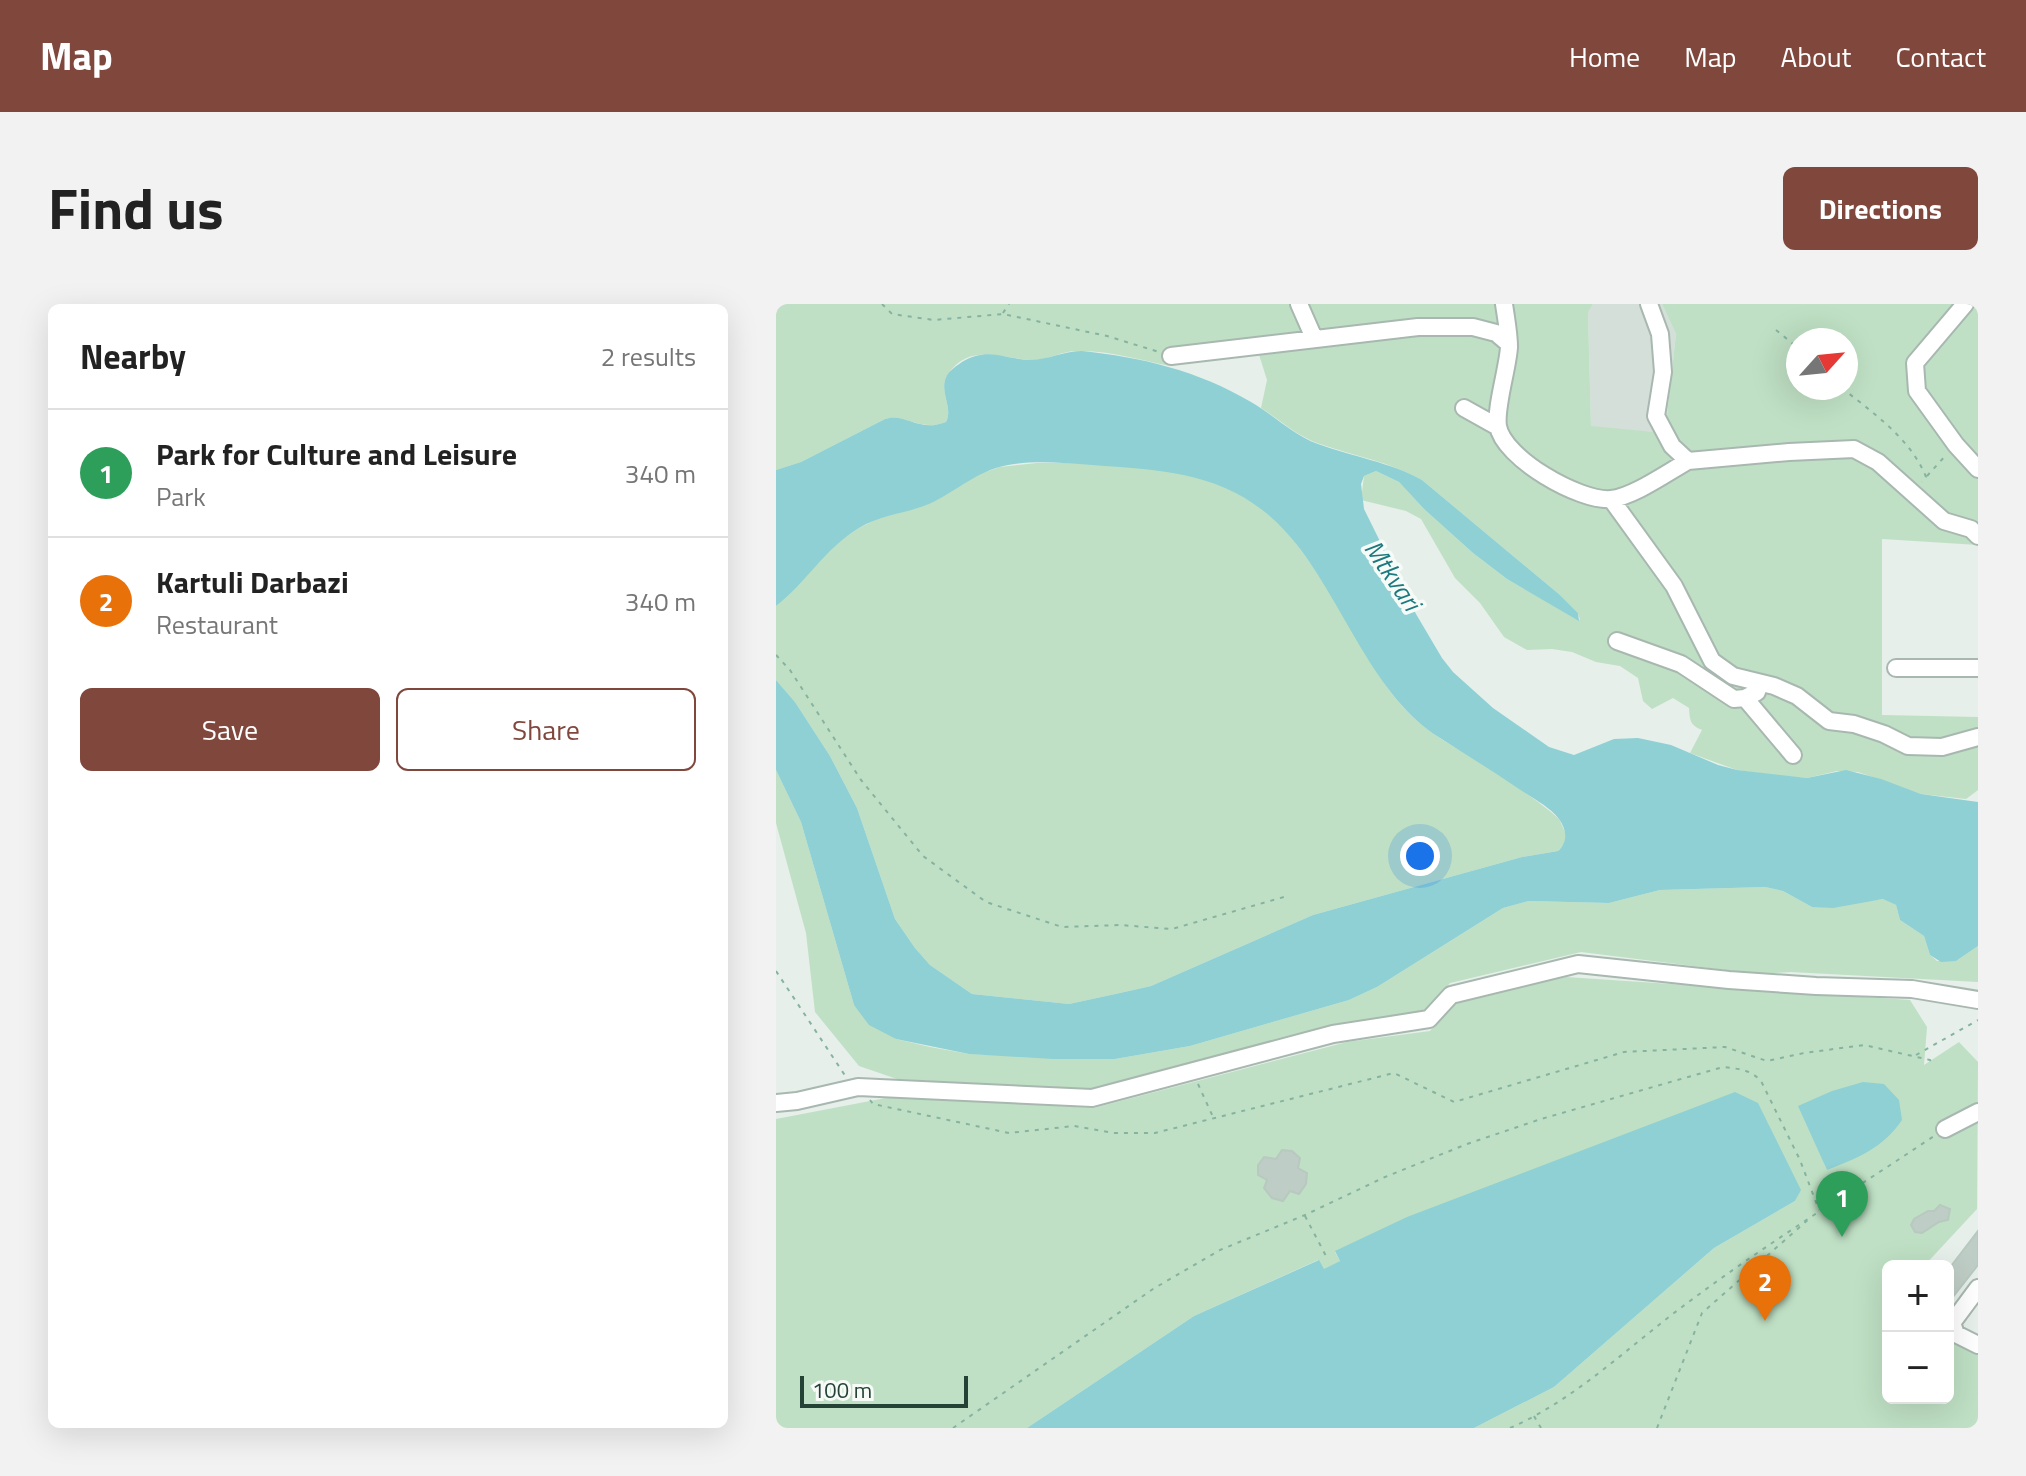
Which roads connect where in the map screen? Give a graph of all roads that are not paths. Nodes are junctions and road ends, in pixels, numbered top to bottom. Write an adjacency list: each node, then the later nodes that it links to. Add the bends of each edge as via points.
1 (1299, 304): 5 (street)
2 (1504, 304): 6 (street)
3 (1649, 304): 10 (street, via 1660,334 1663,372 1656,416 1672,446)
4 (1965, 304): 11 (street, via 1915,363 1917,391)
5 (1314, 338): 6 (street, via 1473,327 1496,333); 7 (street)
6 (1509, 344): 9 (street)
7 (1171, 356)
8 (1464, 408): 9 (street)
9 (1498, 427): 12 (street, via 1511,449 1537,471 1572,493)
10 (1688, 461): 12 (street); 13 (street, via 1854,449 1878,462 1944,521)
11 (1978, 469)
12 (1611, 499): 17 (street, via 1674,586 1712,661 1733,676)
13 (1978, 536)
14 (1617, 641): 18 (street, via 1681,664 1734,699)
15 (1896, 668): 16 (street)
16 (1978, 668)
17 (1759, 683): 18 (street, via 1757,692); 19 (street, via 1797,696 1829,721 1854,724 1908,746 1942,747)
18 (1745, 698): 20 (street)
19 (1978, 737)
20 (1793, 755)
21 (1978, 1000): 22 (street, via 1912,989 1743,981 1578,964 1451,995 1429,1019 1333,1034 1092,1098 858,1087)
22 (776, 1103)
23 (1978, 1112): 24 (street)
24 (1945, 1129)
25 (1978, 1288): 26 (street, via 1952,1323 1956,1334)
26 (1978, 1345)

